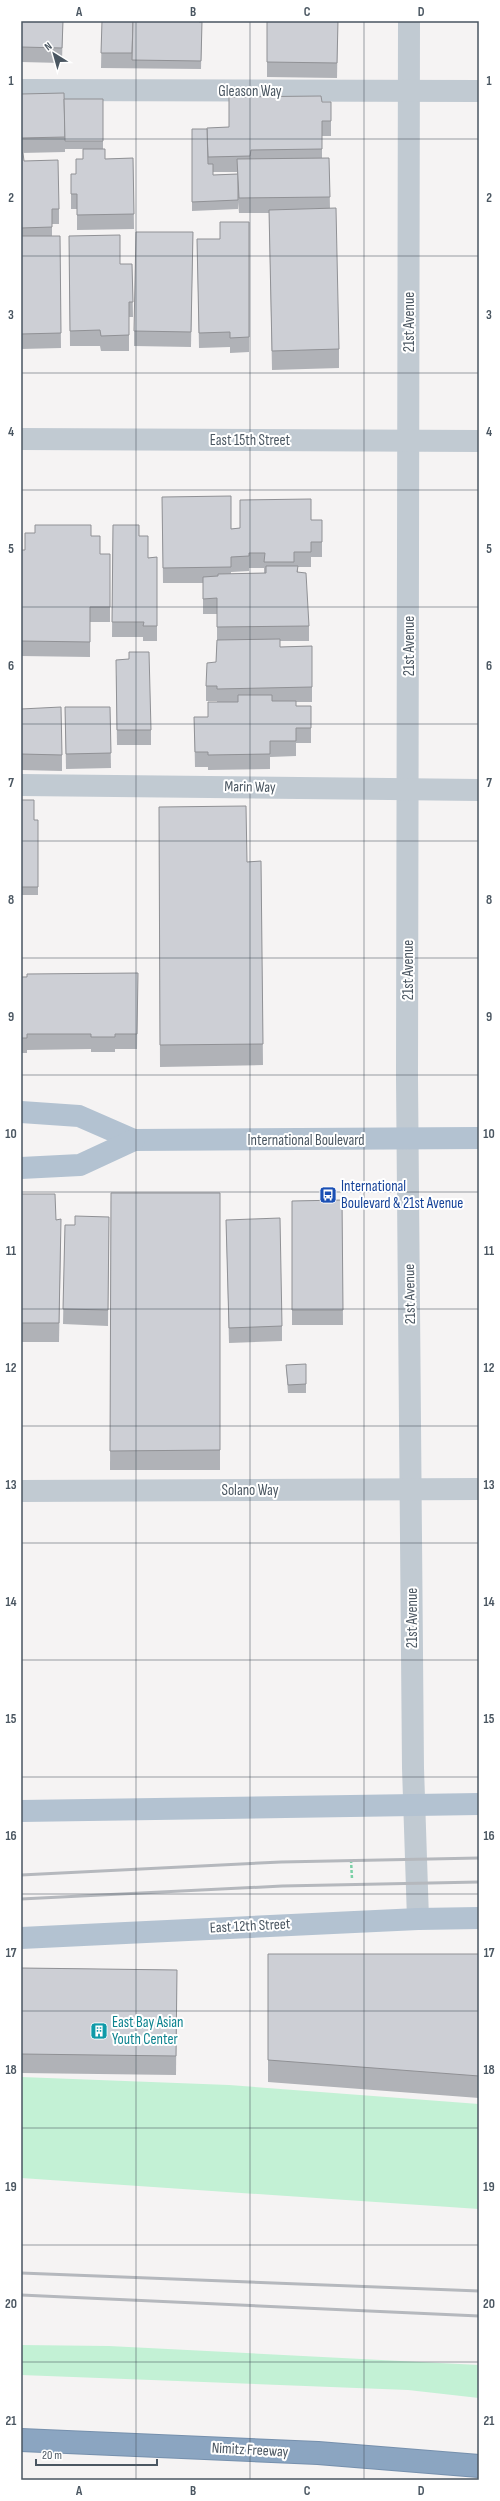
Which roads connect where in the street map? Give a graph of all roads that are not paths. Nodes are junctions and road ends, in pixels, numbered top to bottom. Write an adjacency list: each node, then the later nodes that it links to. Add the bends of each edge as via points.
1 (409, 21): 3 (street, 21st Avenue)
2 (21, 90): 3 (street, Gleason Way)
3 (409, 91): 4 (street, Gleason Way); 6 (street, 21st Avenue)
4 (479, 91)
5 (21, 439): 6 (street, East 15th Street)
6 (410, 441): 7 (street, East 15th Street); 9 (street, 21st Avenue)
7 (479, 441)
8 (21, 785): 9 (street, Marin Way)
9 (408, 790): 10 (street, Marin Way); 14 (street, 21st Avenue)
10 (479, 790)
11 (21, 1112): 13 (main road, International Boulevard, via 79,1116)
12 (479, 1138): 14 (main road, International Boulevard)
13 (134, 1140): 14 (main road, International Boulevard); 15 (main road, International Boulevard, via 80,1165)
14 (408, 1140): 16 (street, 21st Avenue)
15 (21, 1168)
16 (411, 1489): 17 (street, Solano Way); 18 (street, Solano Way); 20 (street, 21st Avenue)
17 (479, 1489)
18 (21, 1491)
19 (479, 1804): 20 (main road)
20 (415, 1805): 21 (main road); 23 (street, 21st Avenue)
21 (21, 1811)
22 (479, 1918): 23 (main road, East 12th Street)
23 (418, 1919): 24 (main road, East 12th Street)
24 (21, 1938)
25 (21, 2440): 26 (highway, Nimitz Freeway, via 318,2453)
26 (479, 2466)

